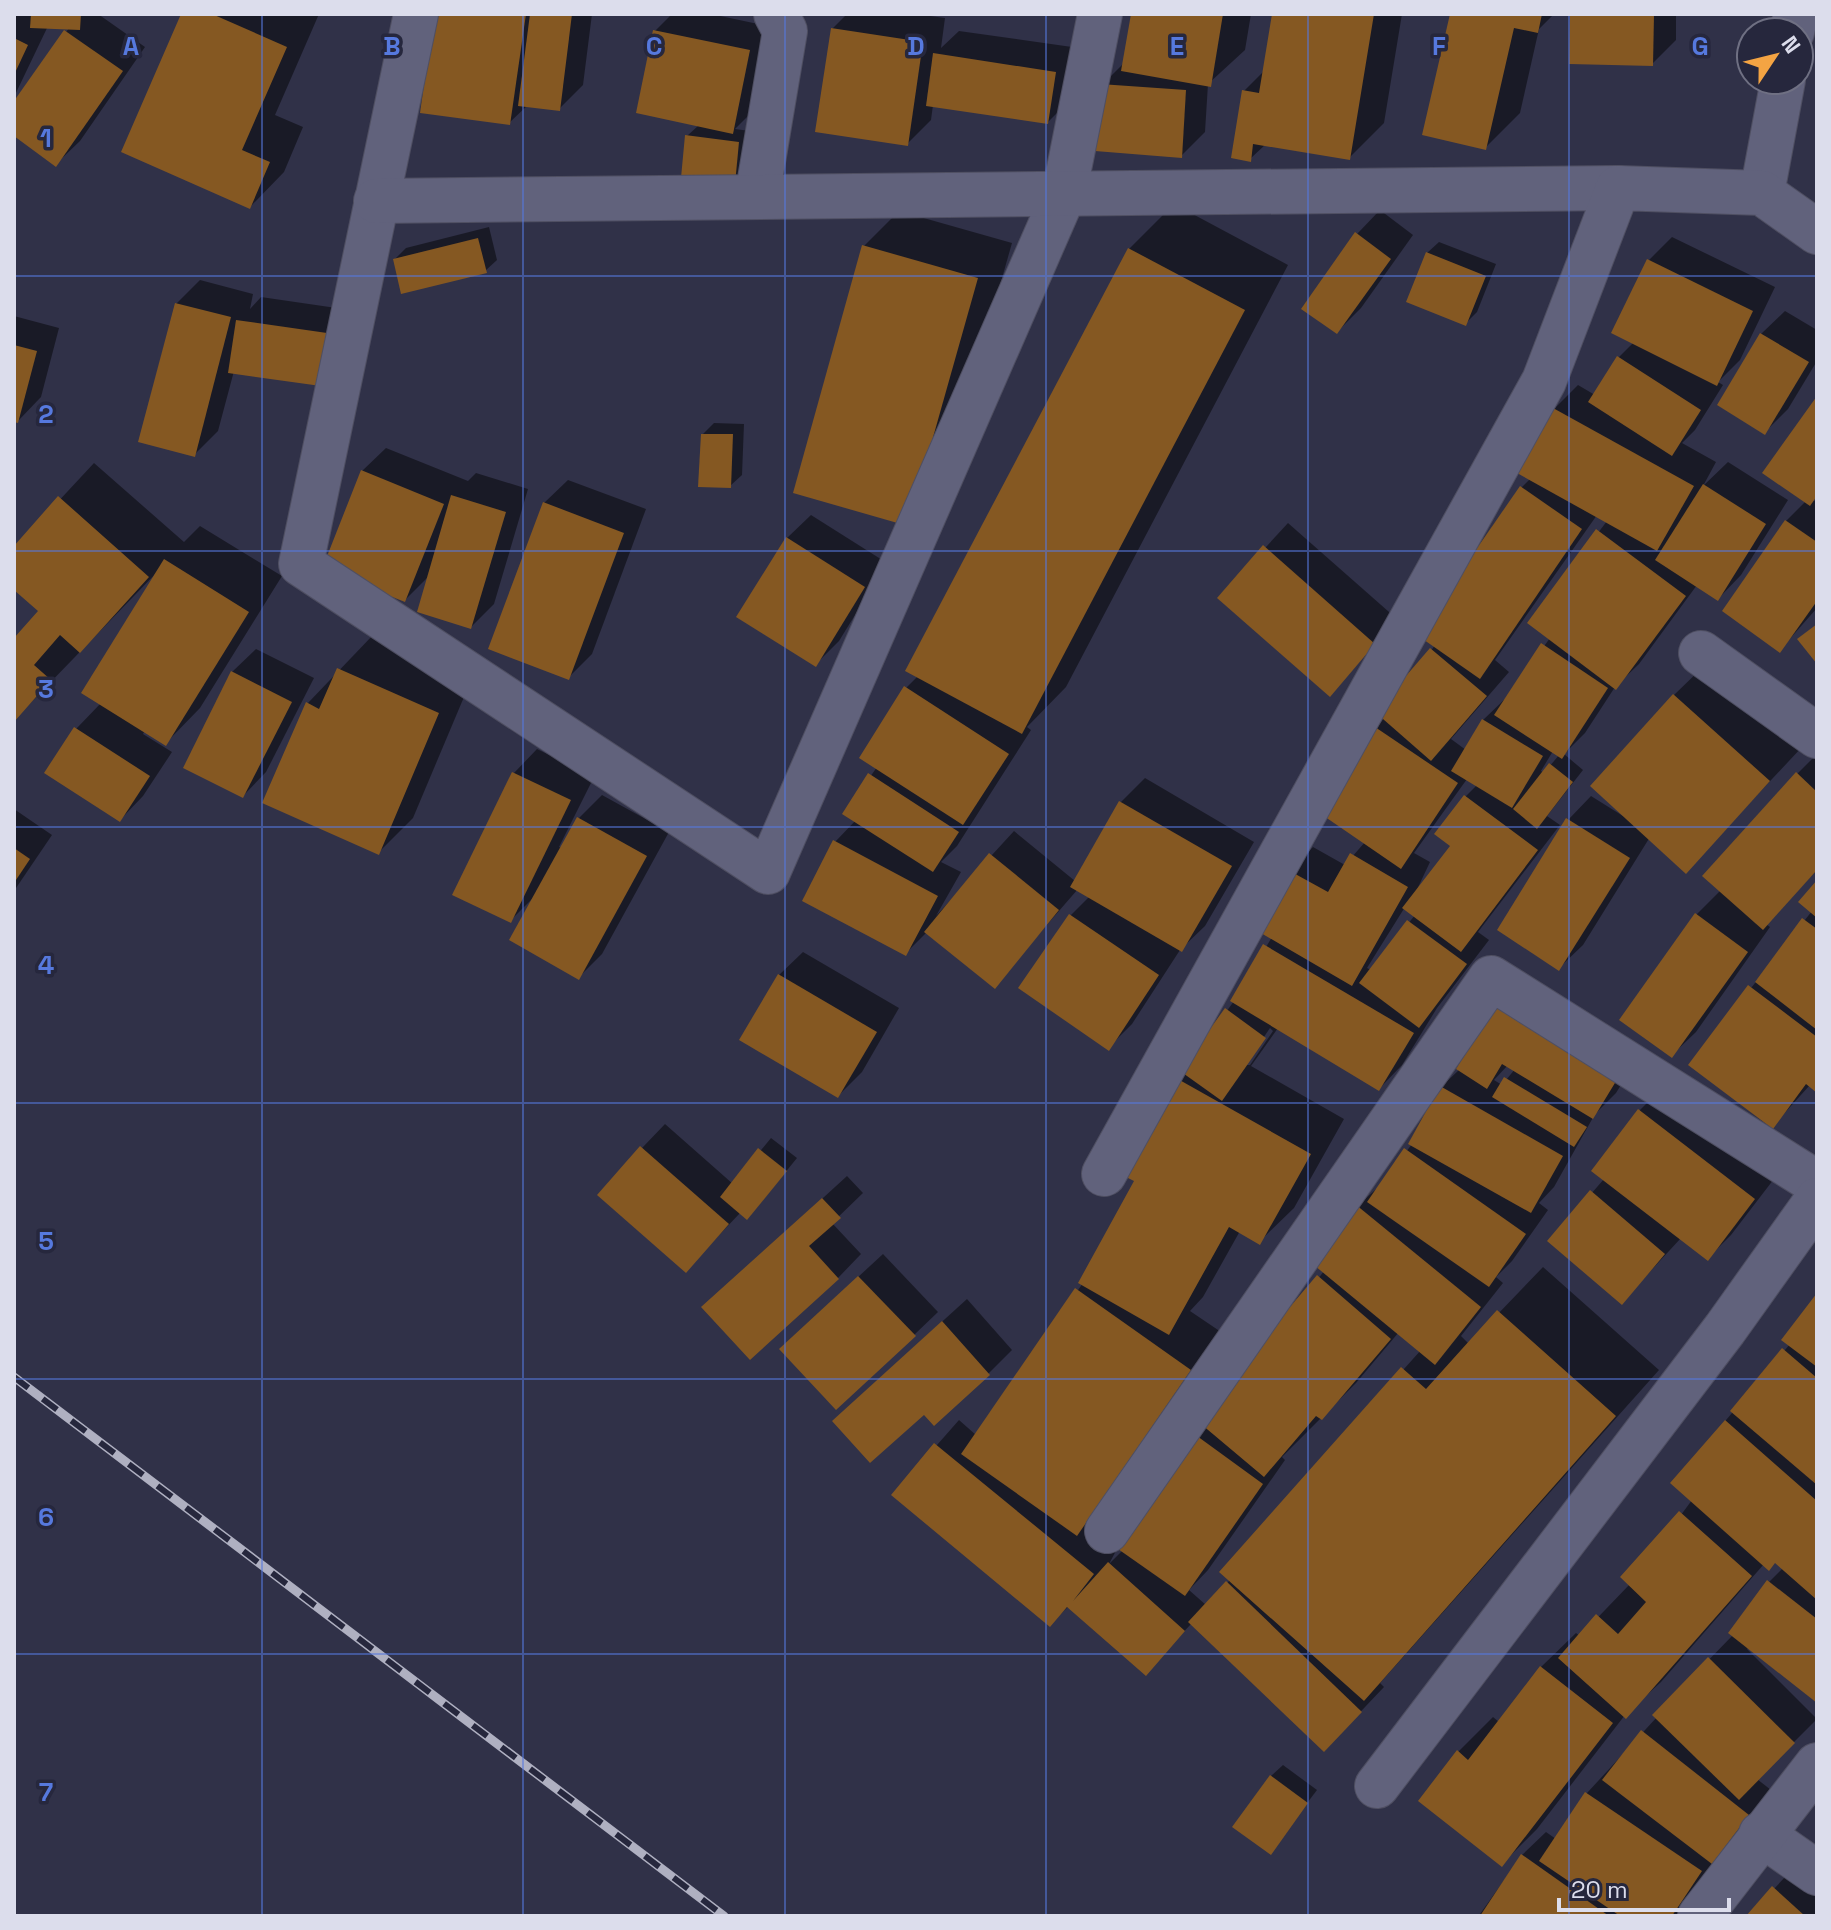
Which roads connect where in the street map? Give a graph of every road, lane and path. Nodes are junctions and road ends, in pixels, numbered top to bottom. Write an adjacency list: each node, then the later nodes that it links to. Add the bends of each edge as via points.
1 (416, 14): 9 (street)
2 (776, 14): 8 (street, via 785,31)
3 (1100, 14): 7 (street)
4 (1780, 96): 6 (street)
5 (1618, 188): 6 (street); 7 (street); 13 (street, via 1544,381)
6 (1762, 193): 10 (street)
7 (1064, 194): 8 (street); 9 (street, via 768,872 301,564)
8 (757, 197): 9 (street)
9 (376, 201)
10 (1817, 232)
11 (1701, 653): 12 (street)
12 (1817, 736)
13 (1104, 1174)
14 (1817, 1183): 16 (street, via 1491,978)
15 (1817, 1200): 18 (street)
16 (1107, 1531)
17 (1817, 1765): 19 (street)
18 (1377, 1786)
19 (1761, 1834): 20 (street); 21 (street)
20 (1817, 1873)
21 (1700, 1916)

